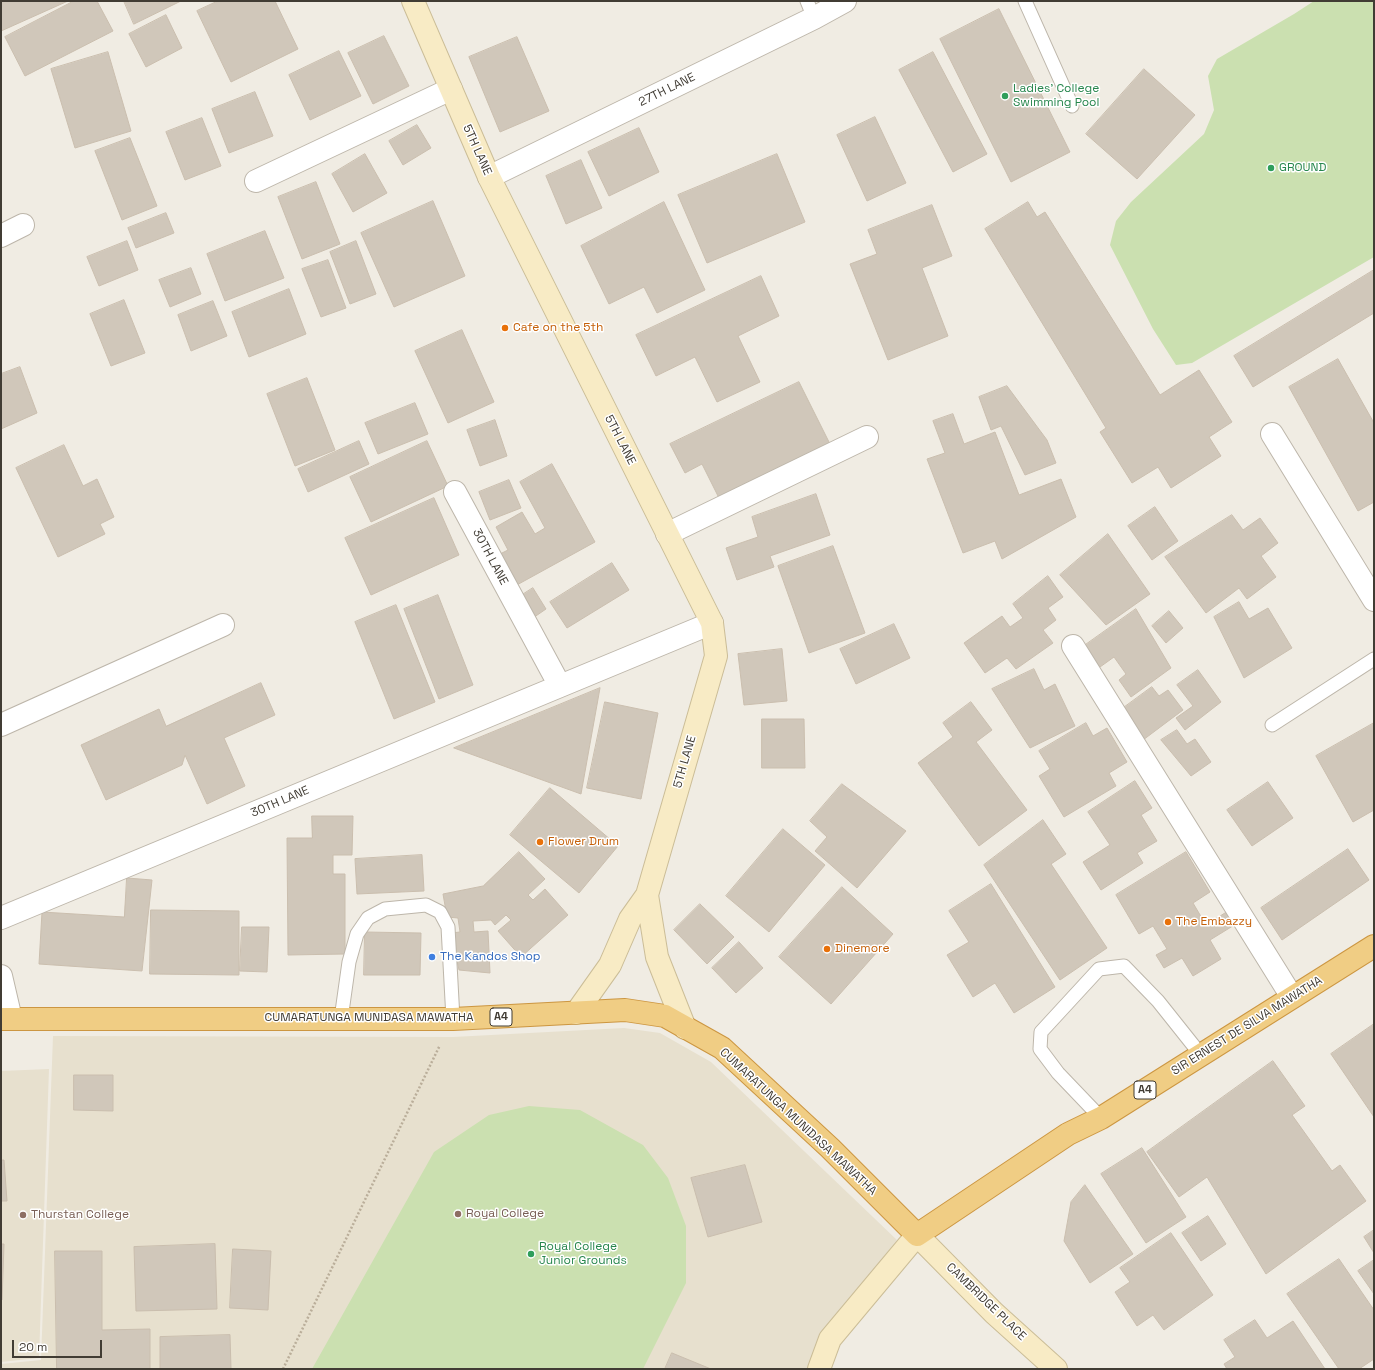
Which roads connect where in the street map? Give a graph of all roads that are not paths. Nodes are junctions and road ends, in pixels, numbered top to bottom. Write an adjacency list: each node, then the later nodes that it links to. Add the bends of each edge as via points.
1 (413, 1): 5 (main road, 5TH LANE)
2 (845, 1): 4 (street, 27TH LANE)
3 (1025, 1): 6 (lane)
4 (811, 9): 7 (street, 27TH LANE)
5 (451, 89): 7 (main road, 5TH LANE); 8 (street)
6 (1072, 106)
7 (489, 177): 14 (main road, 5TH LANE)
8 (256, 181)
9 (23, 224): 10 (street)
10 (1, 236)
11 (1272, 434): 15 (street)
12 (867, 437): 14 (street)
13 (455, 492): 20 (street, 30TH LANE)
14 (667, 534): 16 (main road, 5TH LANE)
15 (1374, 600)
16 (712, 623): 20 (street, 30TH LANE); 23 (main road, 5TH LANE, via 716,656)
17 (223, 625): 21 (street)
18 (1072, 646): 27 (street)
19 (1374, 659): 22 (lane)
20 (560, 686): 24 (street, 30TH LANE)
21 (1, 725)
22 (1272, 725)
23 (648, 895): 28 (main road, 5TH LANE, via 630,919 610,965); 32 (main road, 5TH LANE, via 657,957)
24 (1, 918)
25 (1374, 946): 27 (highway, SIR ERNEST DE SILVA MAWATHA / A4)
26 (1, 976): 29 (street)
27 (1292, 997): 33 (highway, SIR ERNEST DE SILVA MAWATHA / A4)
28 (576, 1013): 31 (highway, CUMARATUNGA MUNIDASA MAWATHA / A4); 32 (highway, CUMARATUNGA MUNIDASA MAWATHA / A4, via 625,1010 665,1016)
29 (6, 1019): 30 (highway, CUMARATUNGA MUNIDASA MAWATHA / A4)
30 (341, 1019): 31 (highway, CUMARATUNGA MUNIDASA MAWATHA / A4); 31 (lane, via 349,962 357,934 368,918 385,909 426,905 440,912 448,927)
31 (453, 1019)
32 (686, 1028): 35 (highway, CUMARATUNGA MUNIDASA MAWATHA / A4, via 722,1048 830,1148)
33 (1201, 1055): 34 (highway, SIR ERNEST DE SILVA MAWATHA / A4); 34 (lane, via 1158,1001 1124,966 1099,969 1041,1032 1040,1049 1058,1073)
34 (1101, 1118): 35 (highway, SIR ERNEST DE SILVA MAWATHA / A4, via 1068,1134)
35 (917, 1235): 36 (main road, via 830,1339); 37 (main road, CAMBRIDGE PLACE)
36 (819, 1369)
37 (1056, 1369)

